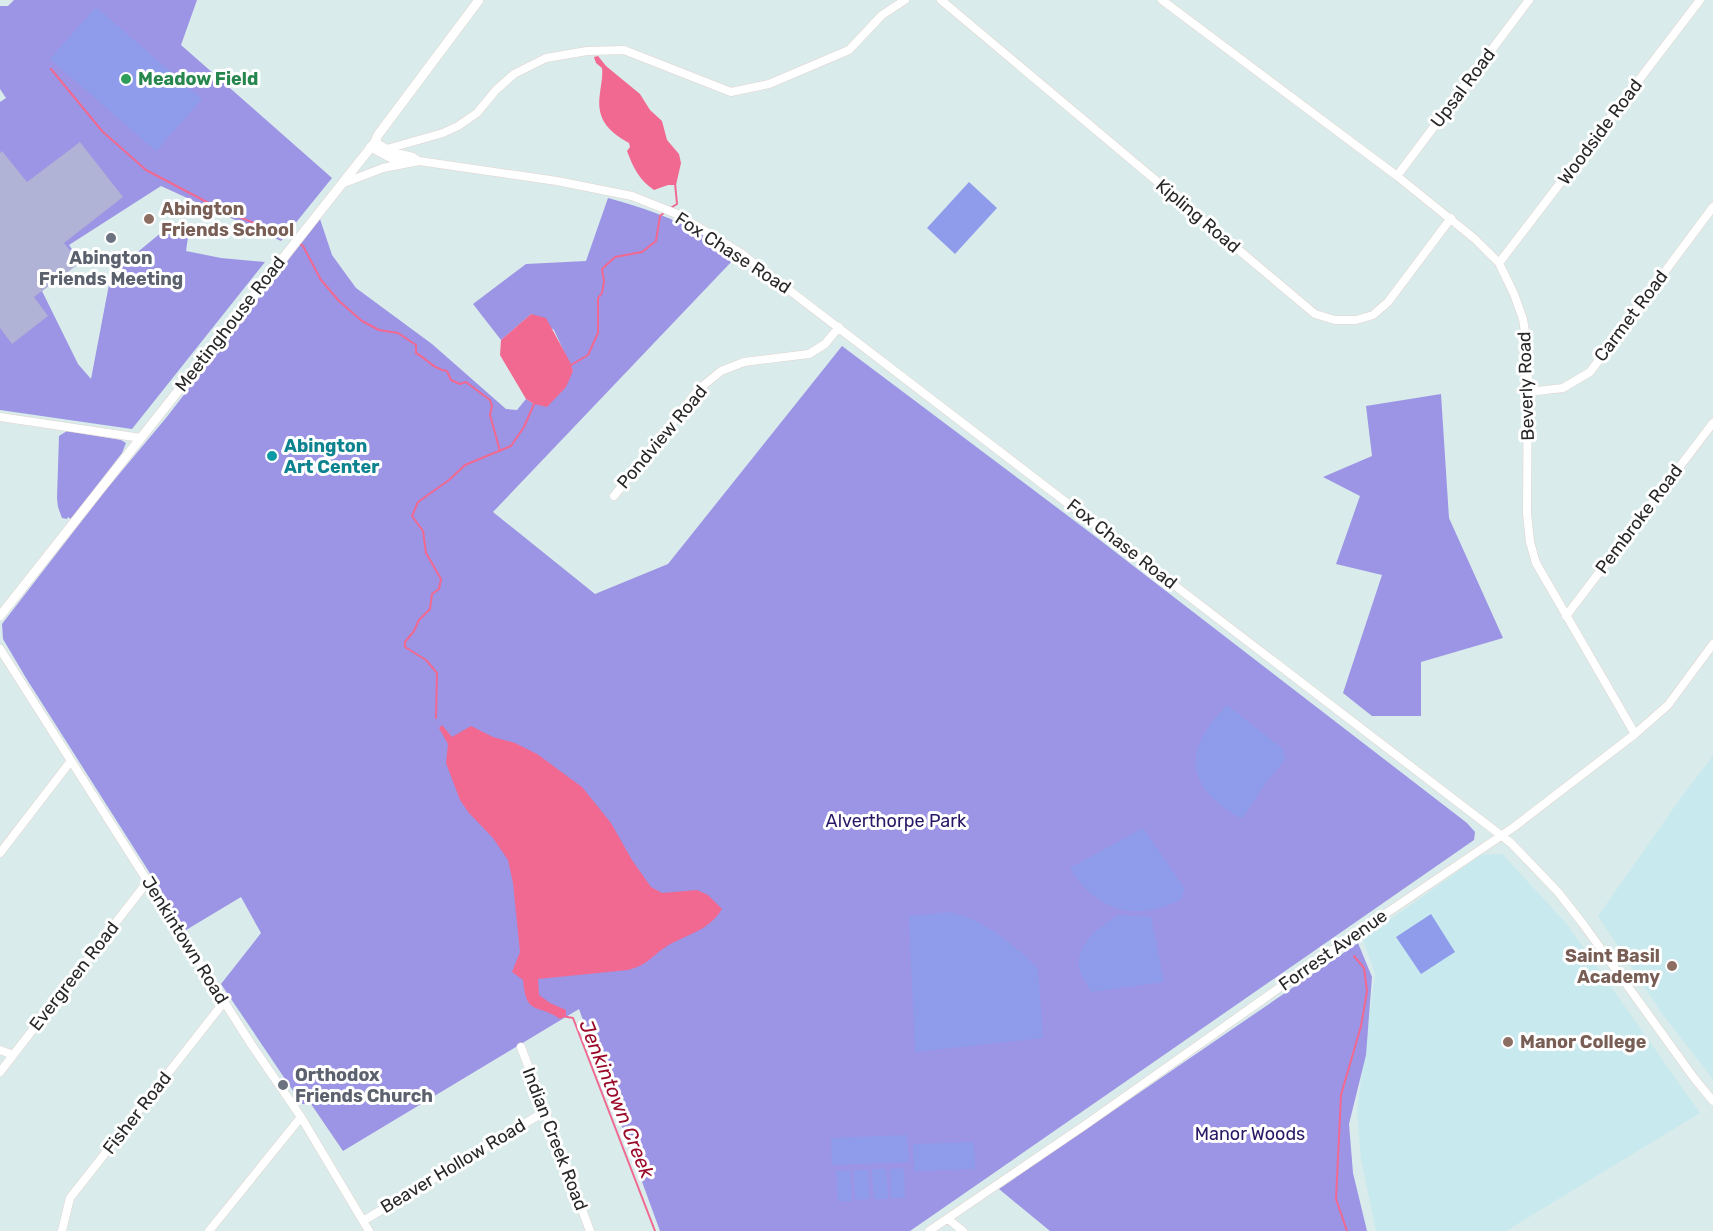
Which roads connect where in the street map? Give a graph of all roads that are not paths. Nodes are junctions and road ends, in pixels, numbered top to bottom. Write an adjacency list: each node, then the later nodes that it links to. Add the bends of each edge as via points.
1 (905, 0): 8 (street, via 882,15 849,50 769,84 732,92 624,50 546,58 514,74 477,113 458,126)
2 (940, 0): 14 (street, Kipling Road, via 1315,314 1335,321 1373,315 1388,302)
3 (1162, 0): 11 (street, Beverly Road)
4 (1529, 0): 11 (street, Upsal Road)
5 (1700, 0): 15 (street, Woodside Road)
6 (475, 1): 7 (street, Meetinghouse Road)
7 (372, 145): 8 (street, Fox Chase Road); 10 (street); 12 (street, Meetinghouse Road)
8 (387, 149): 9 (street, Fox Chase Road)
9 (419, 161): 10 (street, Fox Chase Road); 16 (street, Fox Chase Road, via 632,196 677,214 742,254)
10 (406, 163): 12 (street, Fox Chase Road)
11 (1397, 176): 14 (street, Beverly Road)
12 (340, 184): 20 (street, Meetinghouse Road)
13 (1713, 207): 17 (street, Carmet Road, via 1590,372 1563,388)
14 (1451, 218): 15 (street, Beverly Road)
15 (1499, 263): 17 (street, Beverly Road, via 1523,319)
16 (838, 327): 21 (street, Pondview Road, via 825,344 809,354 744,362 721,371 699,389); 28 (street, Fox Chase Road)
17 (1528, 392): 23 (street, Beverly Road, via 1530,542 1536,563)
18 (0, 417): 20 (street)
19 (1713, 423): 23 (street, Pembroke Road)
20 (141, 438): 22 (street, Meetinghouse Road)
21 (614, 496)
22 (0, 616)
23 (1566, 616): 26 (street, Beverly Road)
24 (1713, 644): 26 (street, Forrest Avenue, via 1668,705)
25 (0, 649): 27 (street, Jenkintown Road)
26 (1635, 734): 28 (street, Forrest Avenue)
27 (70, 762): 29 (street); 30 (street, Jenkintown Road)
28 (1501, 837): 36 (street, Fox Chase Road, via 1558,892); 39 (street, Forrest Avenue)
29 (0, 853)
30 (148, 882): 31 (street, Jenkintown Road); 34 (street, Evergreen Road)
31 (224, 1002): 38 (street, Jenkintown Road); 41 (street, Fisher Road, via 70,1198)
32 (521, 1047): 37 (street, Indian Creek Road)
33 (0, 1050): 34 (street)
34 (13, 1055): 35 (street, Evergreen Road)
35 (0, 1071)
36 (1713, 1101)
37 (544, 1112): 40 (street, Beaver Hollow Road); 44 (street, Indian Creek Road)
38 (301, 1117): 40 (street, Jenkintown Road); 42 (street)
39 (948, 1219): 45 (street, Forrest Avenue); 46 (street)
40 (363, 1221): 43 (street, Jenkintown Road)
41 (62, 1231)
42 (209, 1231)
43 (369, 1231)
44 (590, 1231)
45 (929, 1231)
46 (963, 1231)

